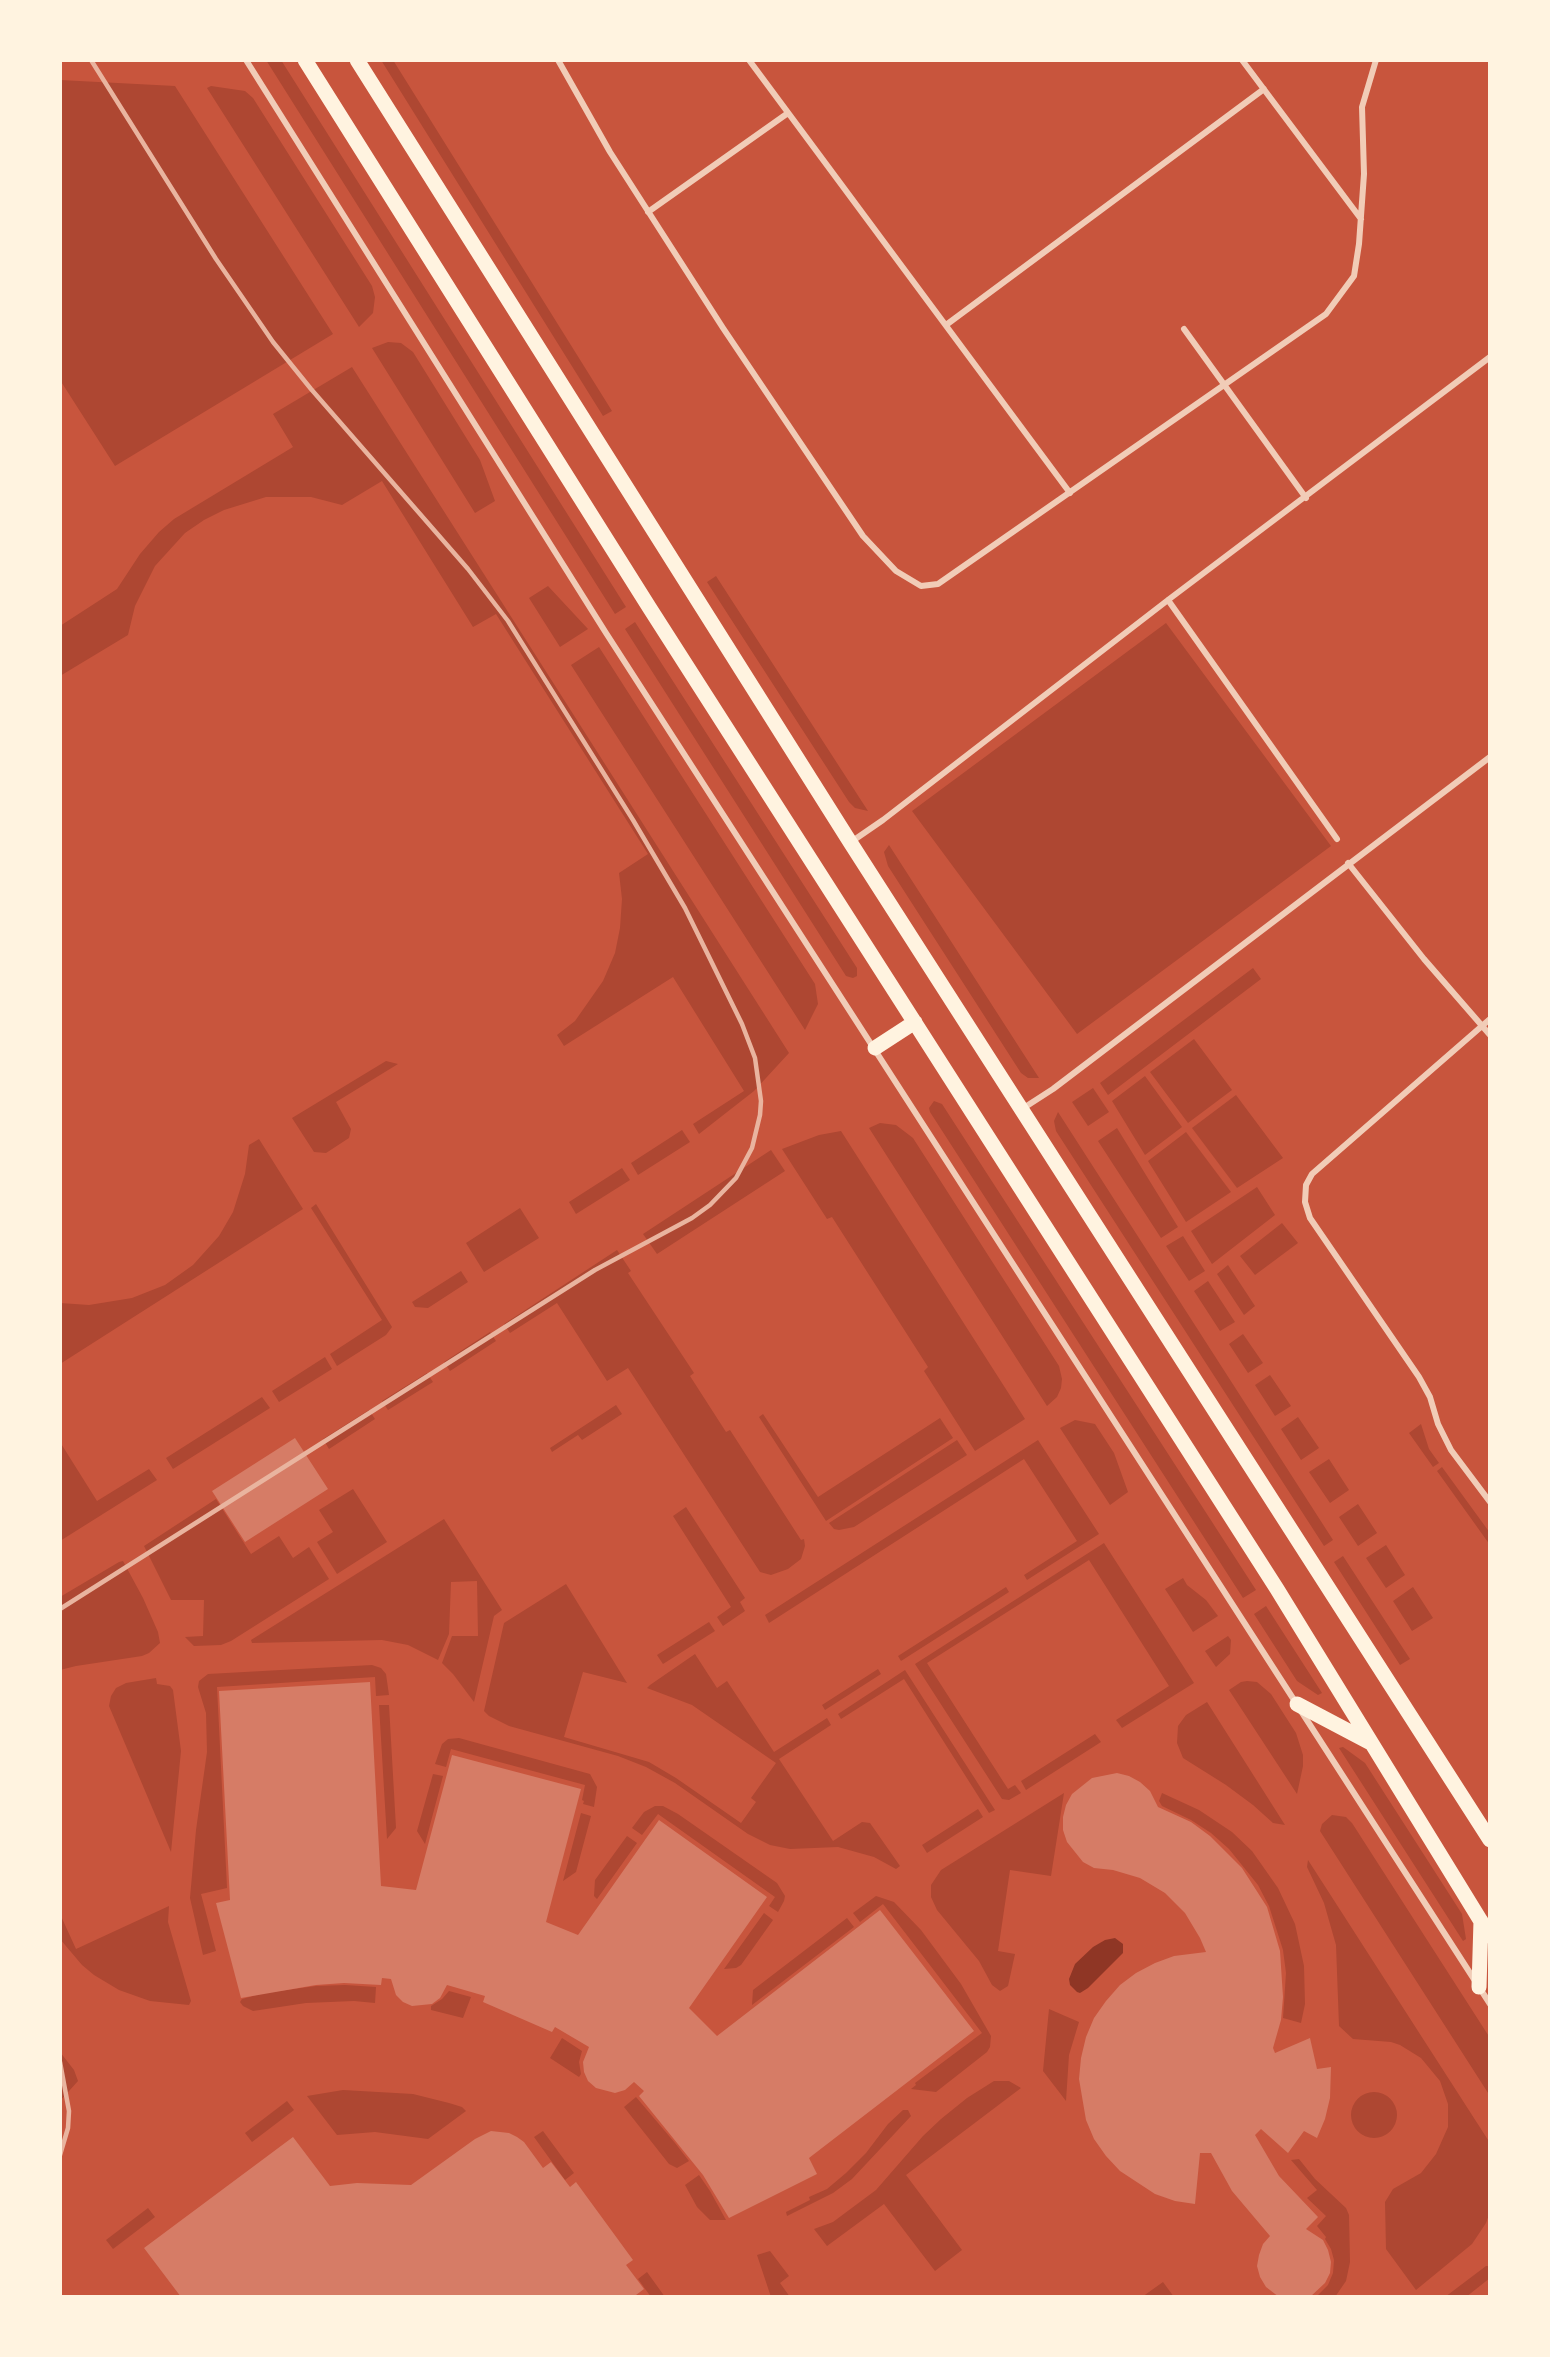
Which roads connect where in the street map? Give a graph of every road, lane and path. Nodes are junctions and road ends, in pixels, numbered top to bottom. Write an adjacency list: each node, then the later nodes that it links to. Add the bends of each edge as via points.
1 (246, 60): 27 (street, via 563,566)
2 (305, 60): 24 (main road)
3 (357, 60): 21 (main road)
4 (558, 60): 10 (street)
5 (749, 60): 9 (street)
6 (1242, 60): 8 (street)
7 (1376, 60): 11 (street, via 1362,107)
8 (1264, 89): 11 (street); 12 (street)
9 (789, 113): 10 (street); 12 (street)
10 (648, 212): 16 (street, via 863,536 896,571 921,586 938,584)
11 (1361, 219): 15 (street, via 1354,276 1326,314)
12 (946, 325): 16 (street)
13 (1184, 329): 15 (street)
14 (1490, 357): 17 (street)
15 (1225, 386): 16 (street); 17 (street)
16 (1070, 493)
17 (1306, 498): 18 (street)
18 (1168, 600): 20 (street); 21 (street)
19 (1490, 757): 22 (street)
20 (1337, 838)
21 (850, 842): 28 (main road)
22 (1348, 864): 25 (street); 28 (street)
23 (1490, 1019): 25 (street)
24 (915, 1022): 27 (main road); 31 (main road)
25 (1483, 1026): 26 (street); 29 (street, via 1312,1174 1306,1185 1305,1202 1310,1218 1419,1377 1451,1450)
26 (1490, 1035)
27 (875, 1048): 30 (street)
28 (1022, 1109): 32 (main road)
29 (1490, 1502)
30 (1297, 1704): 31 (main road); 35 (street)
31 (1371, 1743): 33 (main road)
32 (1490, 1840)
33 (1481, 1921): 34 (main road); 35 (main road)
34 (1490, 1936)
35 (1479, 1987): 36 (street)
36 (1490, 2004)

